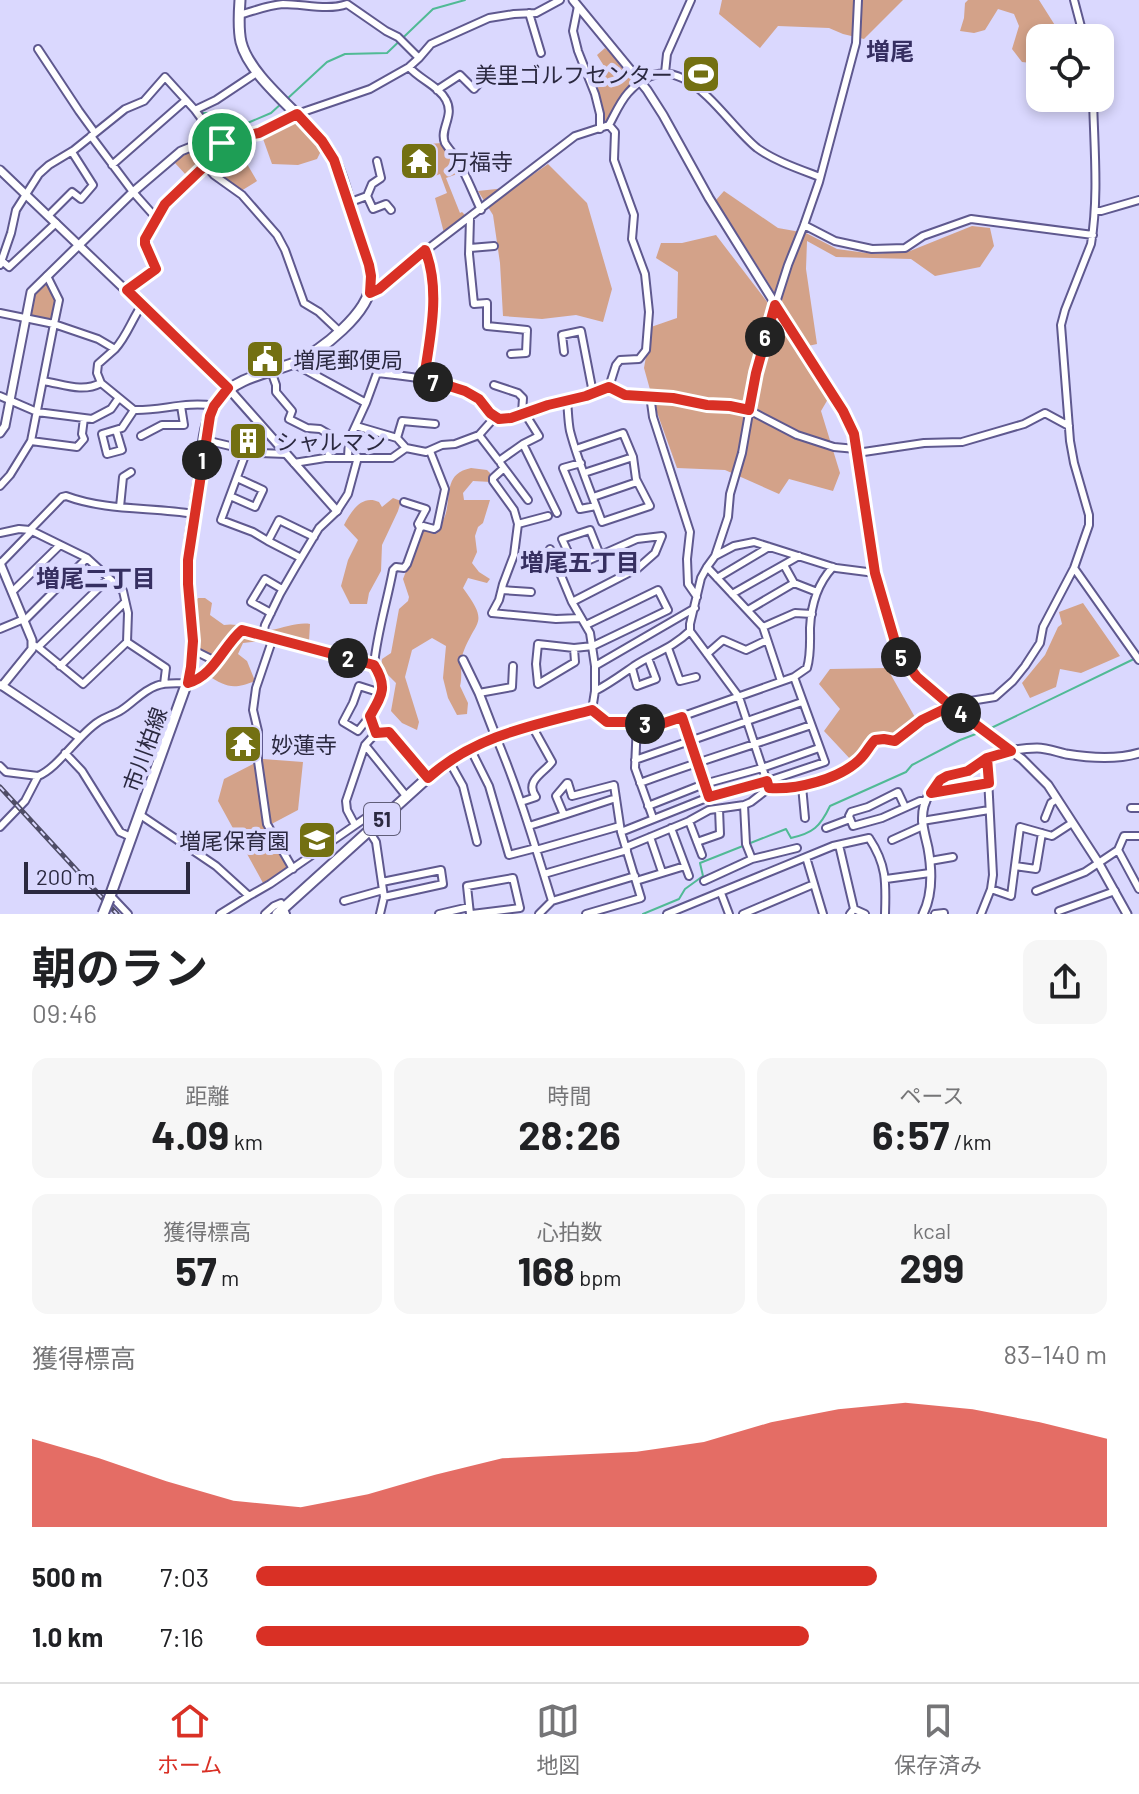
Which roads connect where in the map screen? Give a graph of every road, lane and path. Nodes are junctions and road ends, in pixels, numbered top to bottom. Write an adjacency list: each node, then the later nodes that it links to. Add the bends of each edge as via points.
1 (240, 0): 8 (main road)
2 (560, 0): 7 (street)
3 (691, 0): 15 (street, via 667,54)
4 (858, 0): 32 (street, via 856,43)
5 (1074, 0): 9 (street)
6 (575, 3): 17 (street); 24 (street, via 573,31 595,94)
7 (529, 13): 11 (street); 12 (street, via 489,18 431,44)
8 (239, 15): 12 (street, via 273,5 347,4); 14 (main road, via 244,50)
9 (1080, 24)
10 (38, 49): 25 (street)
11 (541, 53)
12 (419, 58): 13 (street)
13 (409, 67): 18 (street); 22 (street, via 370,89)
14 (258, 72): 20 (street); 22 (main road)
15 (665, 73): 17 (street); 32 (street, via 706,94 759,149)
16 (483, 79): 18 (street, via 474,89 460,75)
17 (641, 82): 23 (street, via 627,94); 56 (street)
18 (437, 90): 39 (street, via 449,110 445,143)
19 (186, 100): 20 (street); 25 (street, via 165,77 144,101); 29 (street)
20 (195, 110): 26 (street)
21 (1093, 112): 40 (street)
22 (297, 114): 26 (street, via 267,130); 37 (main road, via 330,151)
23 (609, 125): 24 (street); 70 (street, via 615,132 614,160 634,215 632,239 645,274 649,312 644,354 620,360)
24 (600, 129): 39 (street, via 575,136)
25 (93, 134): 27 (street); 29 (street)
26 (219, 142): 30 (street); 33 (street, via 181,151)
27 (72, 152): 34 (street, via 44,169); 41 (street, via 93,185 81,199 72,192)
28 (377, 161): 35 (street, via 381,178)
29 (112, 165): 33 (street)
30 (206, 166): 43 (street, via 165,204); 60 (street, via 242,195 277,235 304,303)
31 (0, 170): 34 (street)
32 (820, 177): 45 (street)
33 (133, 192): 43 (street); 47 (street)
34 (25, 194): 41 (street); 51 (street)
35 (367, 196): 37 (street); 38 (street, via 373,209 386,204)
36 (1139, 200): 40 (street)
37 (348, 203): 54 (main road, via 369,265)
38 (391, 210)
39 (481, 210): 42 (street)
40 (1095, 211): 46 (street)
41 (48, 216): 44 (street)
42 (470, 218): 49 (street); 50 (street)
43 (157, 219): 53 (street, via 145,244 156,269)
44 (56, 223): 47 (street); 51 (street, via 9,267)
45 (804, 225): 46 (street, via 835,241 872,249 905,248 971,219); 56 (street)
46 (1093, 235): 89 (street, via 1061,320)
47 (79, 245): 52 (street); 53 (street)
48 (494, 246): 49 (street)
49 (470, 248): 63 (street, via 474,304 487,303 487,326 527,330 526,353)
50 (425, 250): 54 (street); 66 (street, via 433,292)
51 (1, 263)
52 (47, 276): 58 (street, via 31,292); 59 (street, via 59,300)
53 (127, 290): 55 (street)
54 (370, 293): 60 (main road)
55 (142, 305): 61 (street); 71 (street)
56 (775, 305): 82 (street); 102 (street, via 843,411)
57 (0, 313): 58 (street)
58 (26, 318): 59 (street); 76 (street)
59 (54, 324): 61 (street); 67 (street)
60 (339, 331): 64 (main road)
61 (115, 349): 68 (street, via 98,364)
62 (564, 352): 72 (street, via 562,335 581,331)
63 (511, 354)
64 (293, 363): 65 (main road); 78 (street)
65 (271, 371): 71 (main road); 107 (street, via 276,392 292,411 289,419 332,436)
66 (424, 378): 78 (street, via 377,373); 85 (street, via 465,391)
67 (43, 381): 68 (street, via 83,388); 83 (street)
68 (101, 383): 75 (street)
69 (494, 385): 84 (street, via 518,393)
70 (609, 387): 72 (street); 73 (street, via 625,395)
71 (228, 388): 80 (main road, 市川柏線); 103 (street)
72 (593, 393): 77 (street)
73 (650, 395): 82 (street); 157 (street, via 690,532 688,584)
74 (0, 396): 76 (street)
75 (118, 399): 81 (street); 86 (street, via 111,409)
76 (10, 400): 83 (street); 91 (street)
77 (567, 400): 84 (street); 99 (street)
78 (366, 403): 88 (street)
79 (181, 406): 80 (street); 81 (street); 93 (street, via 184,425 162,425)
80 (214, 406): 95 (main road, 市川柏線)
81 (134, 410): 90 (street)
82 (749, 410): 102 (street, via 797,435); 136 (street)
83 (37, 412): 86 (street); 96 (street)
84 (523, 413): 85 (street); 97 (street, via 539,436)
85 (495, 417): 92 (street)
86 (84, 418): 96 (street, via 84,439 77,447)
87 (435, 424): 94 (street, via 402,421)
88 (356, 426): 94 (street); 104 (street)
89 (1069, 426): 102 (street, via 1045,413 962,442); 145 (street, via 1089,515)
90 (116, 430)
91 (0, 433)
92 (479, 435): 101 (street); 110 (street)
93 (141, 436)
94 (397, 438): 98 (street)
95 (205, 440): 100 (street); 124 (main road, 市川柏線)
96 (31, 441): 115 (street)
97 (523, 444): 110 (street); 123 (street)
98 (406, 448): 101 (street); 105 (street, via 382,460)
99 (576, 449): 106 (street, via 623,433); 109 (street)
100 (247, 450): 103 (street); 113 (street)
101 (430, 451): 127 (street, via 445,498 437,527)
102 (857, 451): 147 (street)
103 (286, 454): 108 (street)
104 (348, 457): 105 (street); 107 (street)
105 (358, 457): 122 (street, via 348,494)
106 (633, 457): 112 (street); 114 (street)
107 (328, 458): 108 (street)
108 (294, 463): 122 (street)
109 (581, 463): 112 (street); 120 (street, via 563,468 565,475 580,509)
110 (501, 464): 118 (street); 126 (street, via 493,481)
111 (131, 472): 121 (street, via 123,477)
112 (584, 473): 117 (street)
113 (237, 478): 116 (street); 116 (street, via 263,490 255,507)
114 (637, 482): 117 (street); 120 (street, via 650,506 602,522)
115 (0, 486)
116 (230, 496): 131 (street, via 221,520)
117 (593, 497): 120 (street)
118 (528, 500)
119 (404, 502): 127 (street, via 426,509)
120 (596, 506)
121 (120, 507): 124 (street); 128 (street, via 62,497)
122 (337, 511): 130 (street)
123 (557, 513)
124 (194, 514): 178 (main road, 市川柏線, via 188,560)
125 (548, 516): 126 (street)
126 (518, 524): 152 (street)
127 (420, 528): 184 (street, via 407,564 393,570)
128 (31, 531): 129 (street); 132 (street); 140 (street)
129 (0, 533)
130 (314, 537): 131 (street, via 279,520); 139 (street)
131 (268, 541): 139 (street)
132 (60, 545): 138 (street); 153 (street)
133 (769, 547): 136 (street, via 754,542); 137 (street); 148 (street)
134 (550, 549): 146 (street)
135 (600, 555): 142 (street); 142 (street, via 590,530 562,539); 159 (street, via 637,539 662,536 655,553 638,568)
136 (715, 556): 143 (street)
137 (799, 556): 141 (street); 144 (street)
138 (87, 558): 149 (street); 165 (street)
139 (301, 558): 151 (street)
140 (0, 563): 153 (street)
141 (784, 565): 150 (street); 156 (street)
142 (575, 567): 146 (street)
143 (707, 567): 148 (street); 157 (street)
144 (833, 567): 147 (street); 155 (street)
145 (1074, 568): 182 (street); 200 (street, via 1040,643 1013,681 995,697)
146 (560, 573): 159 (street)
147 (875, 573): 200 (street, via 898,652)
148 (717, 578): 156 (street)
149 (108, 579): 158 (street, via 123,591); 174 (street)
150 (794, 583): 155 (street); 161 (street)
151 (282, 589): 162 (street); 162 (street, via 265,579 251,602)
152 (502, 590): 154 (street); 164 (street, via 492,613)
153 (12, 592): 165 (street)
154 (531, 592)
155 (817, 592): 163 (street)
156 (732, 594): 161 (street)
157 (697, 597): 160 (street)
158 (125, 602): 173 (street); 185 (street)
159 (572, 602): 164 (street)
160 (695, 608): 169 (street); 187 (street)
161 (748, 610): 167 (street)
162 (271, 613): 170 (street)
163 (812, 614): 167 (street, via 795,613); 190 (street, via 807,668)
164 (580, 618): 166 (street)
165 (24, 620): 168 (street); 174 (street)
166 (586, 625): 175 (street); 175 (street, via 658,590 668,610)
167 (763, 627): 172 (street)
168 (0, 629)
169 (690, 631): 177 (street); 179 (street)
170 (263, 634): 171 (street); 183 (street, via 242,630)
171 (273, 638): 184 (street); 284 (street, via 253,710 267,824)
172 (767, 640): 179 (street, via 746,650 723,640); 191 (street)
173 (127, 642): 185 (street, via 83,684); 193 (street, via 166,668)
174 (35, 646): 185 (street); 194 (street)
175 (593, 646): 176 (street); 187 (street)
176 (574, 648): 176 (street, via 538,644 538,684 575,662)
177 (668, 648): 180 (street); 189 (street, via 680,681)
178 (193, 650): 183 (street); 192 (main road, 市川柏線)
179 (707, 654): 198 (street)
180 (648, 658): 188 (street); 188 (street, via 656,679 637,686)
181 (463, 660): 197 (street)
182 (1139, 660)
183 (217, 662): 192 (street)
184 (374, 665): 196 (street, via 383,679)
185 (60, 666)
186 (513, 666): 197 (street, via 512,687)
187 (595, 666): 195 (street)
188 (632, 668): 195 (street)
189 (696, 677)
190 (794, 677): 191 (street); 199 (street)
191 (781, 681): 198 (street)
192 (188, 683): 193 (street); 246 (main road, 市川柏線)
193 (164, 684): 209 (street)
194 (1, 688): 209 (street)
195 (595, 691): 201 (street)
196 (381, 693): 202 (street); 202 (street, via 359,686 343,722 358,731)
197 (479, 693): 210 (street)
198 (739, 697): 203 (street); 204 (street)
199 (802, 702): 204 (street); 206 (street)
200 (951, 706): 216 (street); 231 (street, via 895,741 875,740 841,773)
201 (592, 710): 205 (street, via 607,722); 207 (street)
202 (370, 716): 208 (street)
203 (682, 717): 205 (street, via 655,726); 211 (street)
204 (747, 721): 211 (street); 213 (street)
205 (637, 723): 220 (street)
206 (811, 725): 213 (street); 215 (street)
207 (532, 726): 210 (street); 237 (street, via 552,762 533,783 536,797)
208 (376, 733): 212 (street); 226 (street, via 389,732)
209 (79, 737): 217 (street)
210 (496, 737): 214 (main road, 51); 237 (street)
211 (689, 740): 220 (street); 222 (street)
212 (365, 745): 232 (street); 255 (street, via 346,801)
213 (755, 745): 222 (street); 224 (street)
214 (470, 748): 221 (main road, 51); 273 (street, via 489,786 509,855)
215 (819, 748): 224 (street); 230 (street, via 825,762)
216 (1011, 751): 218 (street, via 1038,748 1121,758); 219 (street); 236 (street)
217 (65, 753): 225 (street); 264 (street, via 120,832)
218 (1139, 753)
219 (987, 758): 228 (street); 234 (street, via 940,780)
220 (635, 760): 227 (street)
221 (449, 761): 226 (main road, 51); 267 (street, via 463,786)
222 (697, 762): 227 (street); 229 (street)
223 (0, 766): 225 (street, via 6,772)
224 (762, 768): 229 (street); 230 (street)
225 (38, 776): 257 (street, via 25,801)
226 (428, 778): 232 (main road, 51)
227 (640, 783): 239 (street)
228 (989, 783): 234 (street); 245 (street)
229 (704, 784): 233 (street); 239 (street)
230 (768, 785): 231 (street); 233 (street); 238 (street)
231 (802, 786): 249 (street)
232 (407, 797): 261 (main road, 51)
233 (709, 797): 248 (street)
234 (928, 797): 240 (street); 254 (street)
235 (616, 798): 247 (street); 247 (street, via 612,784 572,796 567,783 556,796); 260 (street)
236 (1057, 799): 250 (street); 253 (street)
237 (521, 802): 256 (street)
238 (744, 805): 244 (street); 279 (street)
239 (648, 806): 248 (street)
240 (905, 807): 251 (street, via 853,826); 251 (street, via 898,792 851,812)
241 (380, 808): 255 (street)
242 (1131, 808): 243 (street)
243 (1139, 808)
244 (719, 809): 252 (street); 268 (street, via 720,834)
245 (989, 810): 254 (street); 294 (street)
246 (139, 814): 264 (main road, 市川柏線); 300 (street, via 216,866)
247 (564, 815): 256 (street)
248 (653, 818): 260 (street)
249 (805, 818)
250 (1045, 818)
251 (850, 819): 259 (street)
252 (689, 821): 258 (street); 268 (street)
253 (1072, 823): 262 (street, via 1052,836); 281 (street)
254 (923, 824): 266 (street); 280 (street)
255 (355, 825): 269 (street)
256 (529, 826): 273 (street)
257 (0, 827)
258 (671, 828): 265 (street); 282 (street)
259 (826, 828)
260 (621, 829): 271 (street); 273 (street)
261 (369, 831): 276 (main road, 51); 292 (street, via 376,842)
262 (1042, 833): 283 (street, via 1036,869); 283 (street, via 1020,827)
263 (1139, 836): 274 (street, via 1124,836)
264 (131, 837): 301 (main road, 市川柏線)
265 (650, 837): 271 (street); 285 (street)
266 (892, 840)
267 (477, 842)
268 (697, 842): 275 (street)
269 (328, 844): 276 (street); 284 (street)
270 (839, 845): 277 (street); 290 (street, via 869,838); 305 (street)
271 (626, 848): 287 (street); 289 (street)
272 (797, 848): 279 (street)
273 (536, 849): 287 (street)
274 (1118, 850): 281 (street); 295 (street)
275 (702, 855)
276 (340, 857): 307 (main road, 51)
277 (806, 857): 293 (street); 298 (street)
278 (953, 857): 280 (street)
279 (752, 859): 291 (street)
280 (930, 861): 286 (street)
281 (1098, 862): 296 (street); 297 (street)
282 (685, 866): 285 (street); 288 (street)
283 (1015, 866): 294 (street, via 1011,896)
284 (293, 869): 300 (street)
285 (662, 872): 289 (street)
286 (930, 873): 290 (street); 325 (street)
287 (544, 874): 303 (street)
288 (689, 876)
289 (636, 879): 303 (street); 319 (street, via 640,899)
290 (886, 879): 324 (street)
291 (704, 881)
292 (382, 882): 299 (street); 299 (street, via 441,870 443,884)
293 (814, 884): 310 (street); 322 (street)
294 (991, 889): 327 (street)
295 (1139, 889)
296 (1036, 891)
297 (1115, 891): 306 (street); 312 (street)
298 (721, 893): 320 (street); 321 (street)
299 (383, 894): 302 (street); 308 (street)
300 (249, 896): 315 (street)
301 (110, 897): 313 (main road, 市川柏線, bridge); 314 (street)
302 (344, 901)
303 (552, 901): 304 (street)
304 (546, 911): 318 (street)
305 (852, 911): 323 (street)
306 (1059, 911)
307 (282, 912): 316 (street, via 281,903)
308 (383, 912)
309 (471, 912): 309 (street, via 520,908 513,878 467,886); 317 (street)
310 (820, 913)
311 (944, 913): 326 (street)
312 (1126, 913)
313 (103, 914)
314 (128, 914)
315 (220, 914)
316 (265, 914)
317 (439, 914)
318 (539, 914)
319 (586, 914)
320 (667, 914)
321 (729, 914)
322 (743, 914)
323 (865, 914)
324 (885, 914)
325 (923, 914)
326 (935, 914)
327 (981, 914)

